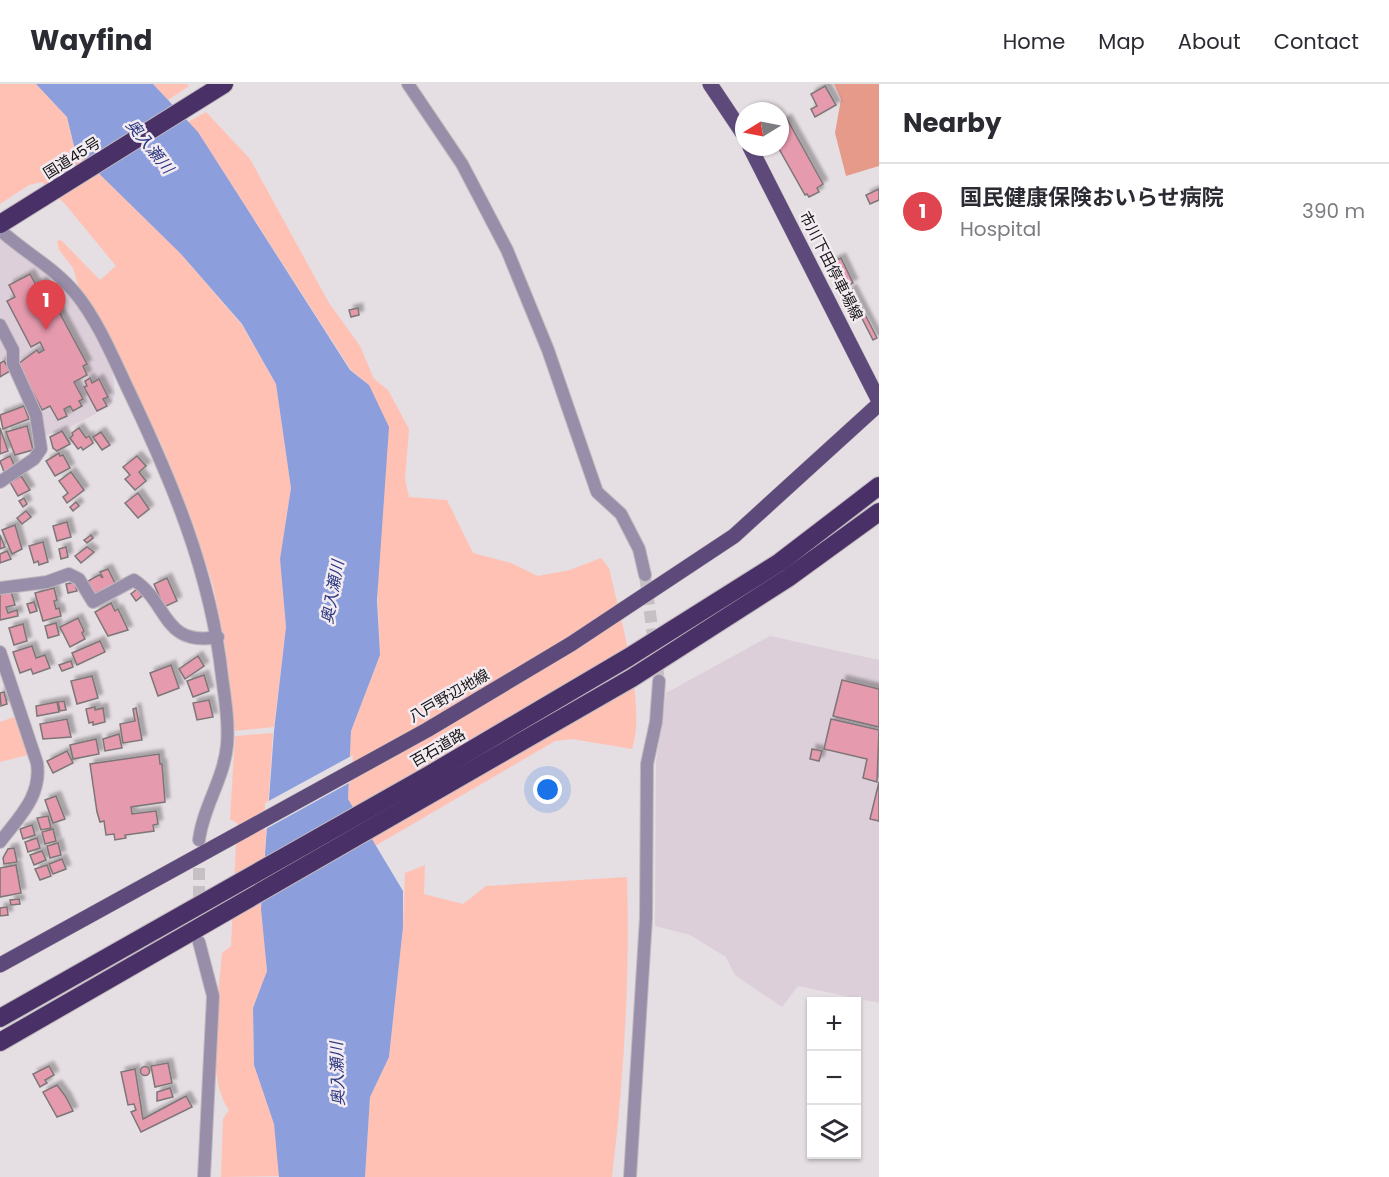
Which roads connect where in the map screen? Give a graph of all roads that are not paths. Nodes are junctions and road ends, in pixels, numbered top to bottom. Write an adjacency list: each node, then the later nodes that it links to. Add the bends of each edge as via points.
1 (224, 84): 6 (highway, 国道45号)
2 (408, 84): 12 (street, via 462,164 507,250 548,350 597,492 621,514 639,549)
3 (710, 84): 4 (main road)
4 (735, 122)
5 (755, 156): 8 (main road, 市川下田停車場線)
6 (2, 225): 14 (street, via 78,295 112,356 176,494 207,585)
7 (0, 325): 9 (street, via 36,415 41,449 34,459)
8 (879, 403): 20 (main road, 八戸野辺地線, via 734,536 624,610 427,730)
9 (0, 482)
10 (879, 486): 21 (highway, 百石道路, via 780,562 629,657)
11 (879, 512): 22 (highway, via 788,579 632,678)
12 (645, 575)
13 (0, 588): 14 (street, via 47,582 69,574 79,579 93,602 134,580 184,637 199,641)
14 (218, 637): 17 (street, via 227,745 212,800 201,819)
15 (0, 652): 18 (street, via 39,778 34,796)
16 (659, 681): 24 (street, via 647,764 645,929)
17 (199, 840)
18 (0, 842)
19 (200, 942): 23 (street, via 213,996)
20 (5, 962)
21 (0, 1018)
22 (0, 1042)
23 (204, 1177)
24 (630, 1177)

